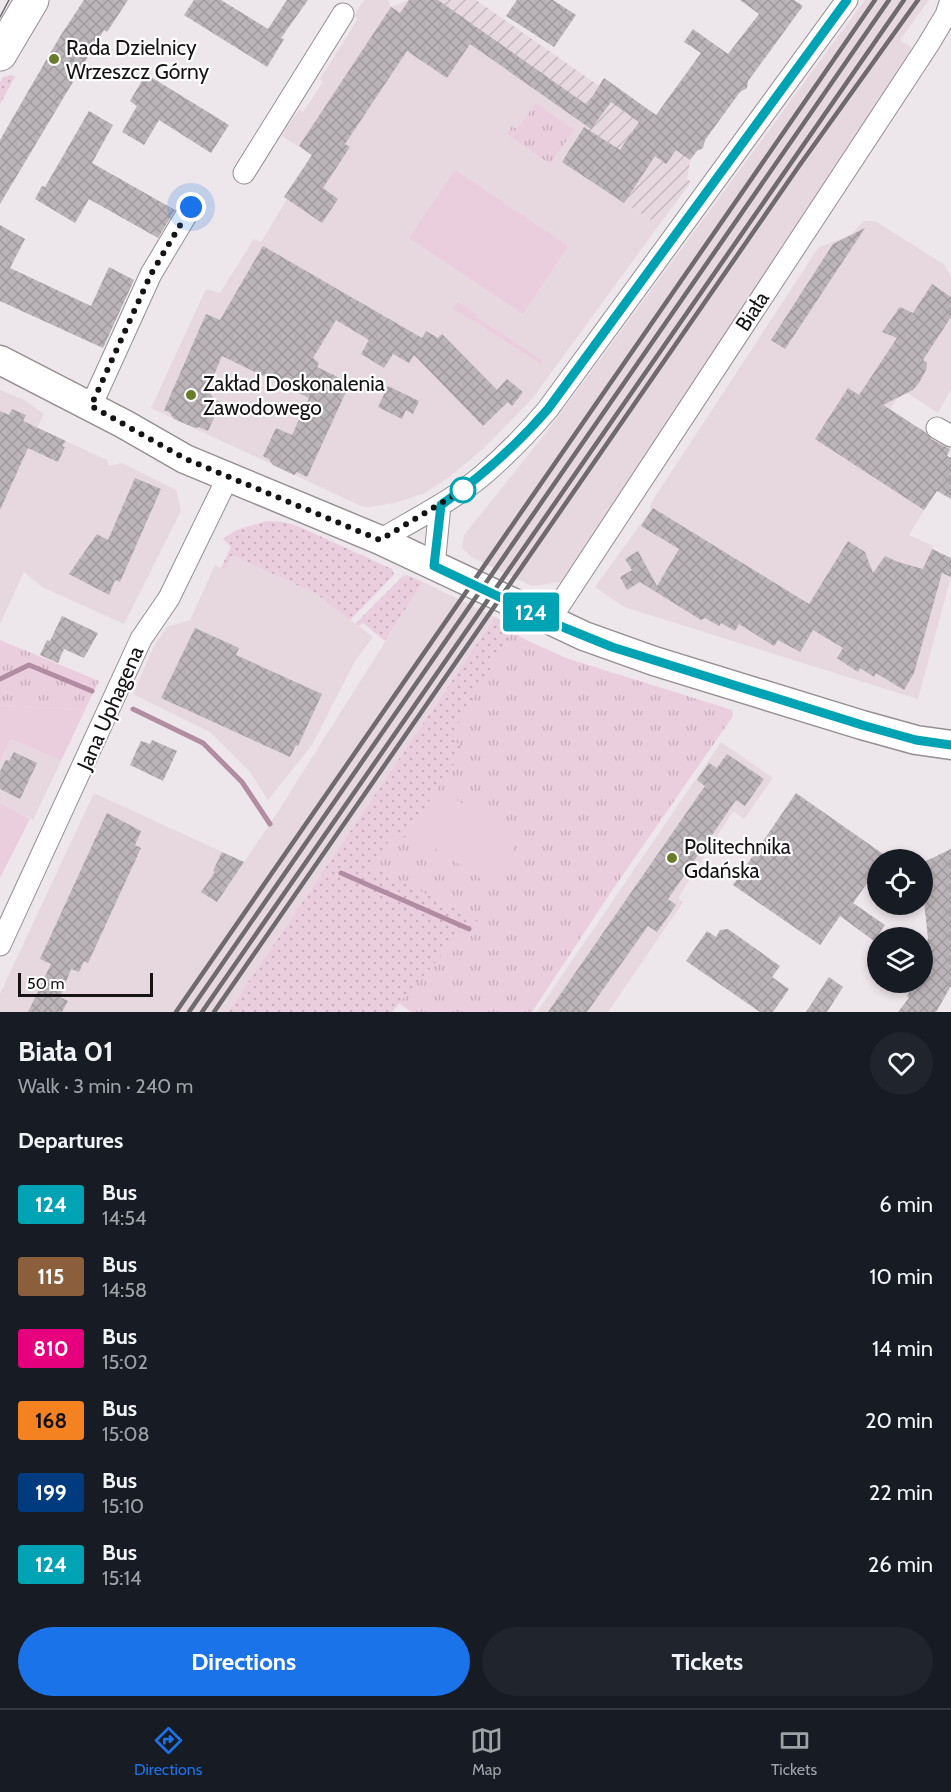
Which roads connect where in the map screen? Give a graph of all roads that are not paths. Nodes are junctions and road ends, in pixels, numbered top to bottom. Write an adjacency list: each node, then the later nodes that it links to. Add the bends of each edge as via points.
1 (32, 0): 5 (main road)
2 (847, 0): 11 (street, via 548,409 482,476)
3 (949, 11): 14 (street, Biała)
4 (343, 14): 6 (street)
5 (0, 54)
6 (244, 173)
7 (191, 207): 9 (street, via 151,274)
8 (0, 360): 9 (main road)
9 (91, 406): 10 (main road, via 186,459)
10 (228, 477): 12 (main road); 16 (street, Jana Uphagena, via 169,598 141,639)
11 (441, 505): 12 (street); 13 (street)
12 (380, 540): 13 (main road)
13 (434, 566): 14 (main road)
14 (549, 621): 15 (main road, via 612,647 775,698 891,733)
15 (951, 745)
16 (0, 945)

